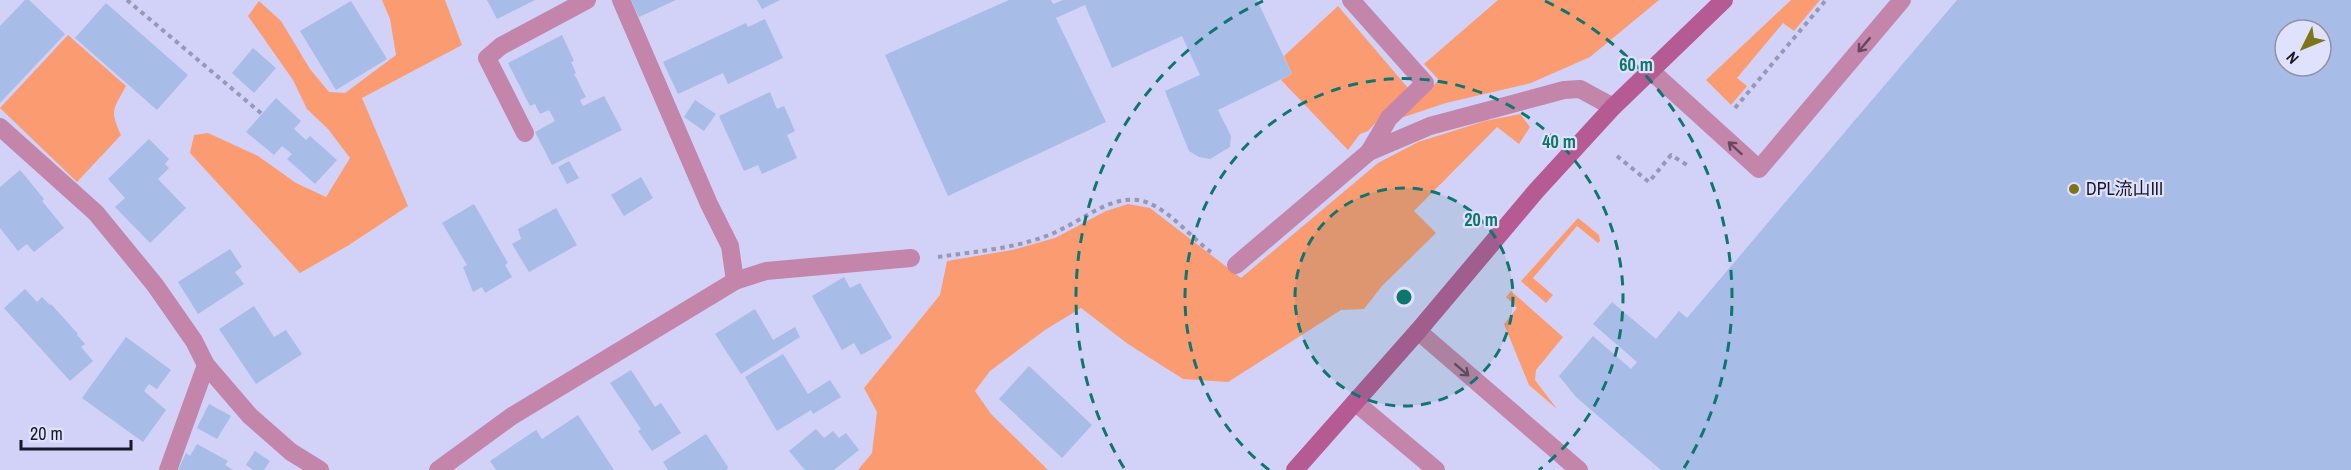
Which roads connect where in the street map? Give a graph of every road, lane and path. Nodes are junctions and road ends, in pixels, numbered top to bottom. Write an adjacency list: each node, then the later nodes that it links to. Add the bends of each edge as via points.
1 (127, 0): 11 (path)
2 (587, 0): 13 (street, via 501,46 487,58)
3 (621, 0): 19 (street, via 730,246)
4 (1351, 0): 14 (street, via 1425,82 1389,118)
5 (1724, 0): 8 (street)
6 (1826, 0): 10 (path)
7 (1902, 0): 8 (street, one-way to 8, via 1759,169)
8 (1650, 70): 9 (street)
9 (1613, 107): 14 (street, via 1580,89 1564,90 1430,126); 20 (street)
10 (1735, 108)
11 (262, 114)
12 (0, 127): 21 (street, via 96,213 155,285)
13 (525, 133)
14 (1369, 152): 18 (street)
15 (1617, 156): 16 (path, via 1649,182 1671,155)
16 (1687, 165)
17 (911, 258): 18 (path, via 933,258 1042,237 1113,202 1128,199 1158,208 1209,250); 19 (street, via 765,271)
18 (1236, 265)
19 (735, 281): 26 (street, via 512,416)
20 (1418, 331): 22 (street); 28 (street, one-way to 28)
21 (206, 364): 24 (street); 25 (street, via 250,416 291,452)
22 (1355, 402): 23 (street); 27 (street)
23 (1434, 469)
24 (168, 470)
25 (320, 470)
26 (438, 470)
27 (1295, 470)
28 (1579, 470)

